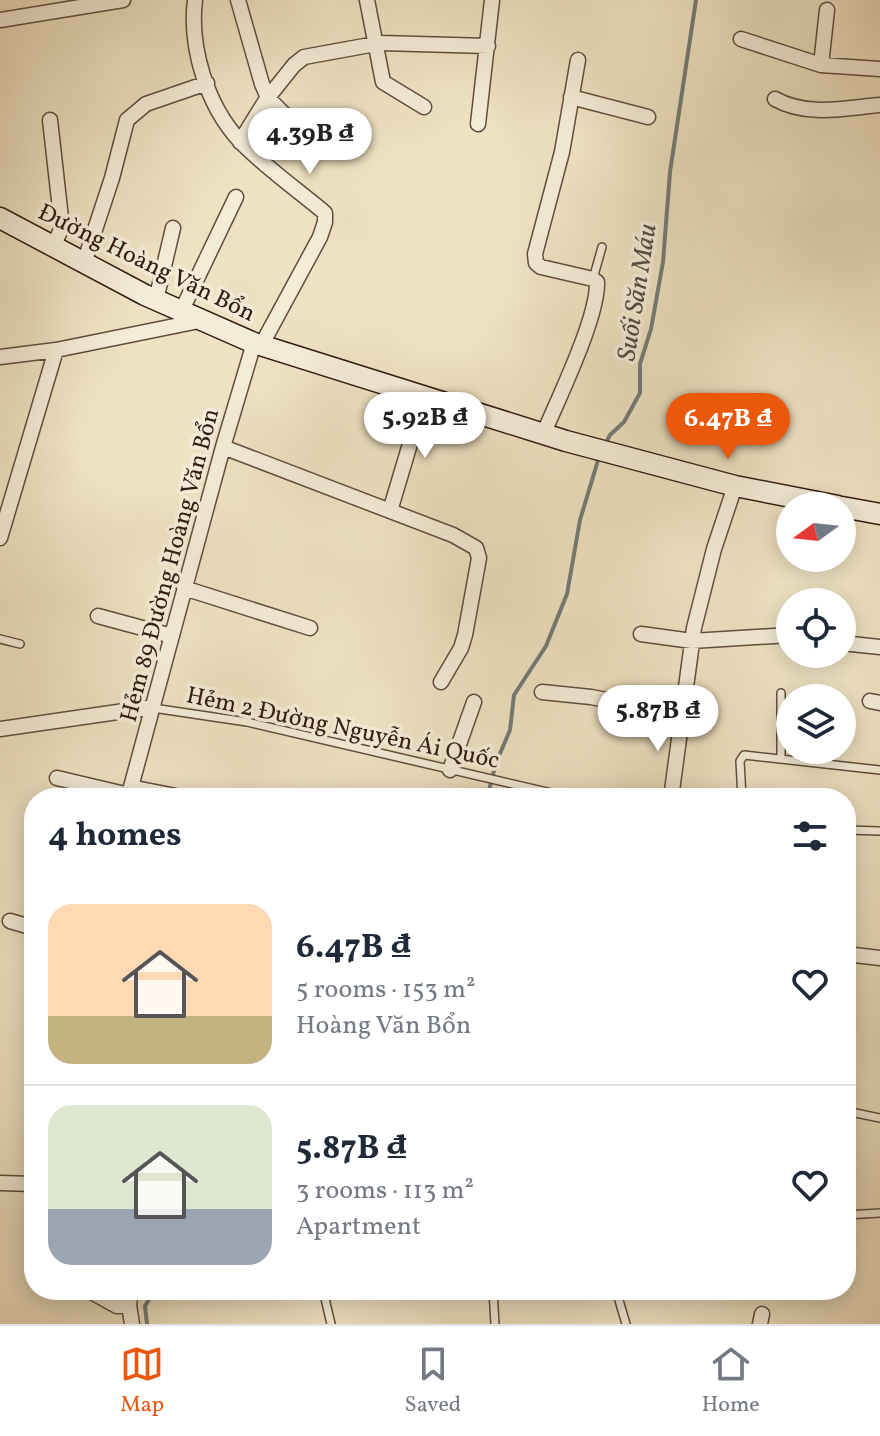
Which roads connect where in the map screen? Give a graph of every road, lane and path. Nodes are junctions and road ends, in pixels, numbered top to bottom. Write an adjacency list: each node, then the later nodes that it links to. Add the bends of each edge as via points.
1 (123, 0): 7 (street)
2 (195, 0): 14 (street, via 196,50)
3 (238, 0): 16 (street)
4 (367, 0): 9 (street)
5 (492, 0): 10 (street)
6 (827, 10): 12 (street)
7 (0, 20)
8 (741, 39): 12 (street)
9 (377, 43): 10 (street); 16 (street, via 304,57); 19 (street, via 383,82)
10 (488, 46): 23 (street)
11 (578, 60): 15 (street)
12 (821, 65): 13 (street)
13 (880, 69)
14 (207, 83): 24 (street); 30 (street, via 146,104 127,120)
15 (571, 97): 21 (street); 31 (street, via 536,263)
16 (268, 98): 20 (street); 24 (street)
17 (775, 99): 18 (street, via 807,110)
18 (880, 105)
19 (424, 107)
20 (285, 115)
21 (648, 117)
22 (50, 120): 28 (street, via 62,227)
23 (478, 124)
24 (240, 142): 34 (street, Hẻm 89 Đường Hoàng Văn Bổn, via 325,213 320,237)
25 (236, 197): 33 (street)
26 (0, 218): 28 (main road, Đường Hoàng Văn Bổn)
27 (173, 228): 32 (street)
28 (53, 247): 30 (main road, Đường Hoàng Văn Bổn)
29 (602, 247): 31 (lane)
30 (84, 263): 32 (main road, Đường Hoàng Văn Bổn)
31 (593, 279): 38 (street, via 597,290 587,326)
32 (156, 300): 33 (main road, Đường Hoàng Văn Bổn)
33 (190, 316): 34 (main road, Đường Hoàng Văn Bổn); 35 (street)
34 (257, 345): 37 (main road, Đường Hoàng Văn Bổn); 39 (street, Hẻm 89 Đường Hoàng Văn Bổn)
35 (56, 350): 36 (street); 45 (street)
36 (0, 357)
37 (424, 397): 38 (main road, Đường Hoàng Văn Bổn); 43 (street)
38 (543, 435): 40 (main road, Đường Hoàng Văn Bổn)
39 (223, 447): 43 (street); 46 (street, Hẻm 89 Đường Hoàng Văn Bổn)
40 (735, 486): 41 (main road, Đường Hoàng Văn Bổn); 53 (street)
41 (776, 494)
42 (856, 509): 44 (main road, Đường Hoàng Văn Bổn)
43 (390, 511): 57 (street, via 465,541 476,548 479,558 465,635)
44 (880, 514)
45 (0, 538)
46 (184, 588): 48 (street); 50 (street, Hẻm 89 Đường Hoàng Văn Bổn)
47 (98, 616): 50 (street)
48 (310, 628)
49 (641, 634): 53 (street)
50 (172, 636): 60 (street, Hẻm 89 Đường Hoàng Văn Bổn)
51 (776, 636): 53 (street)
52 (0, 639): 54 (lane)
53 (692, 641): 61 (street)
54 (20, 644)
55 (856, 644): 56 (street)
56 (880, 647)
57 (441, 682)
58 (542, 692): 61 (street)
59 (474, 702): 65 (street)
60 (152, 707): 62 (street); 65 (lane, Hẻm 2 Đường Nguyễn Ái Quốc, via 247,722); 69 (street, Hẻm 89 Đường Hoàng Văn Bổn)
61 (682, 714): 71 (street)
62 (0, 729)
63 (776, 758): 72 (lane, via 744,755)
64 (830, 764): 66 (lane)
65 (450, 770): 70 (lane, Hẻm 2 Đường Nguyễn Ái Quốc)
66 (880, 770)
67 (57, 778): 68 (street)
68 (109, 788)
69 (131, 788)
70 (529, 788)
71 (672, 788)
72 (741, 788)
73 (856, 830): 74 (lane)
74 (880, 831)
75 (10, 921): 76 (street)
76 (24, 925)
77 (856, 955): 78 (street)
78 (880, 958)
79 (856, 1113): 80 (lane)
80 (880, 1118)
81 (0, 1183): 82 (street)
82 (24, 1184)
83 (880, 1213): 84 (lane)
84 (856, 1214)
85 (106, 1300): 86 (street, via 117,1306)
86 (126, 1300)
87 (130, 1300): 91 (street)
88 (325, 1300): 92 (lane)
89 (494, 1300): 93 (lane)
90 (619, 1300): 94 (lane)
91 (132, 1324)
92 (331, 1324)
93 (495, 1324)
94 (626, 1324)

